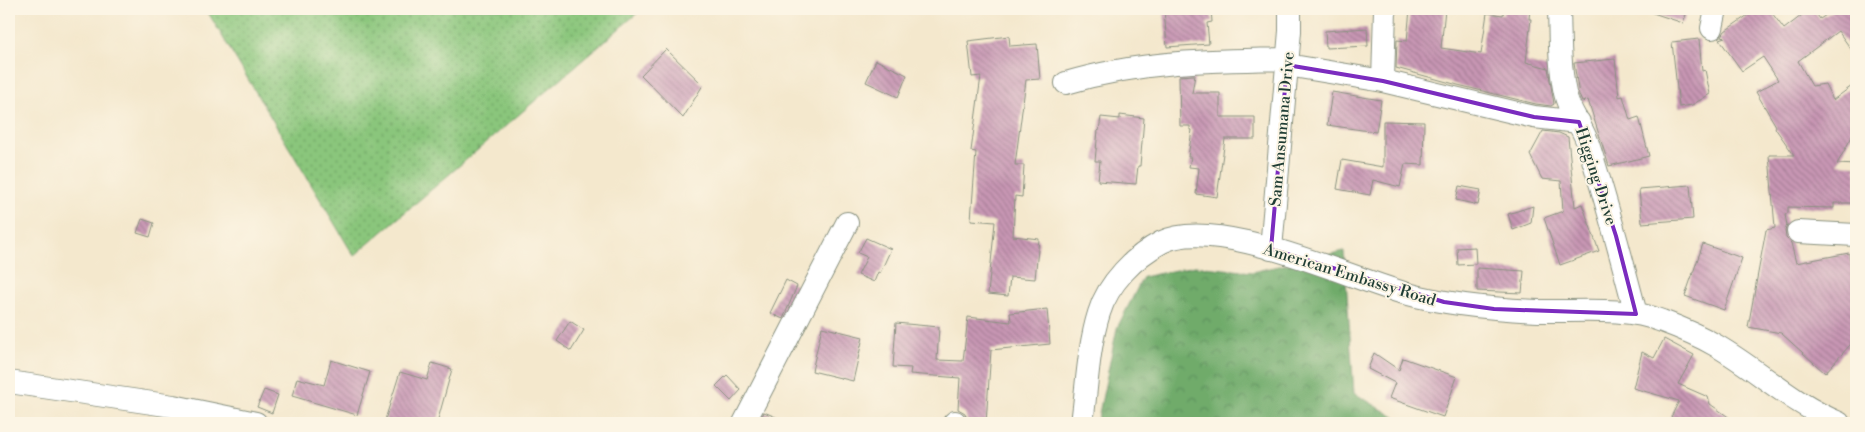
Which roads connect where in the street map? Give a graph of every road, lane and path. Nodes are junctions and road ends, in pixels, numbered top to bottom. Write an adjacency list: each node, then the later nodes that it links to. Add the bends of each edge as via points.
1 (1290, 9): 4 (street, Sam Ansumana Drive)
2 (1385, 9): 5 (street)
3 (1559, 9): 7 (street, Higging Drive, via 1563,83 1569,106)
4 (1287, 62): 5 (street); 6 (street, via 1192,60 1099,73); 11 (street, Sam Ansumana Drive)
5 (1383, 81): 7 (street, via 1534,117)
6 (1066, 82)
7 (1579, 122): 12 (street, Higging Drive, via 1616,236)
8 (847, 223): 15 (street)
9 (1798, 232): 10 (street)
10 (1856, 235)
11 (1271, 249): 12 (street, American Embassy Road, via 1444,302 1494,309); 16 (street, American Embassy Road, via 1222,236 1197,234 1166,240 1135,260 1118,278 1099,312)
12 (1636, 314): 17 (street, American Embassy Road, via 1660,320 1718,346 1798,403)
13 (9, 382): 14 (street, via 173,406)
14 (256, 423)
15 (744, 423)
16 (1082, 423)
17 (1839, 423)

